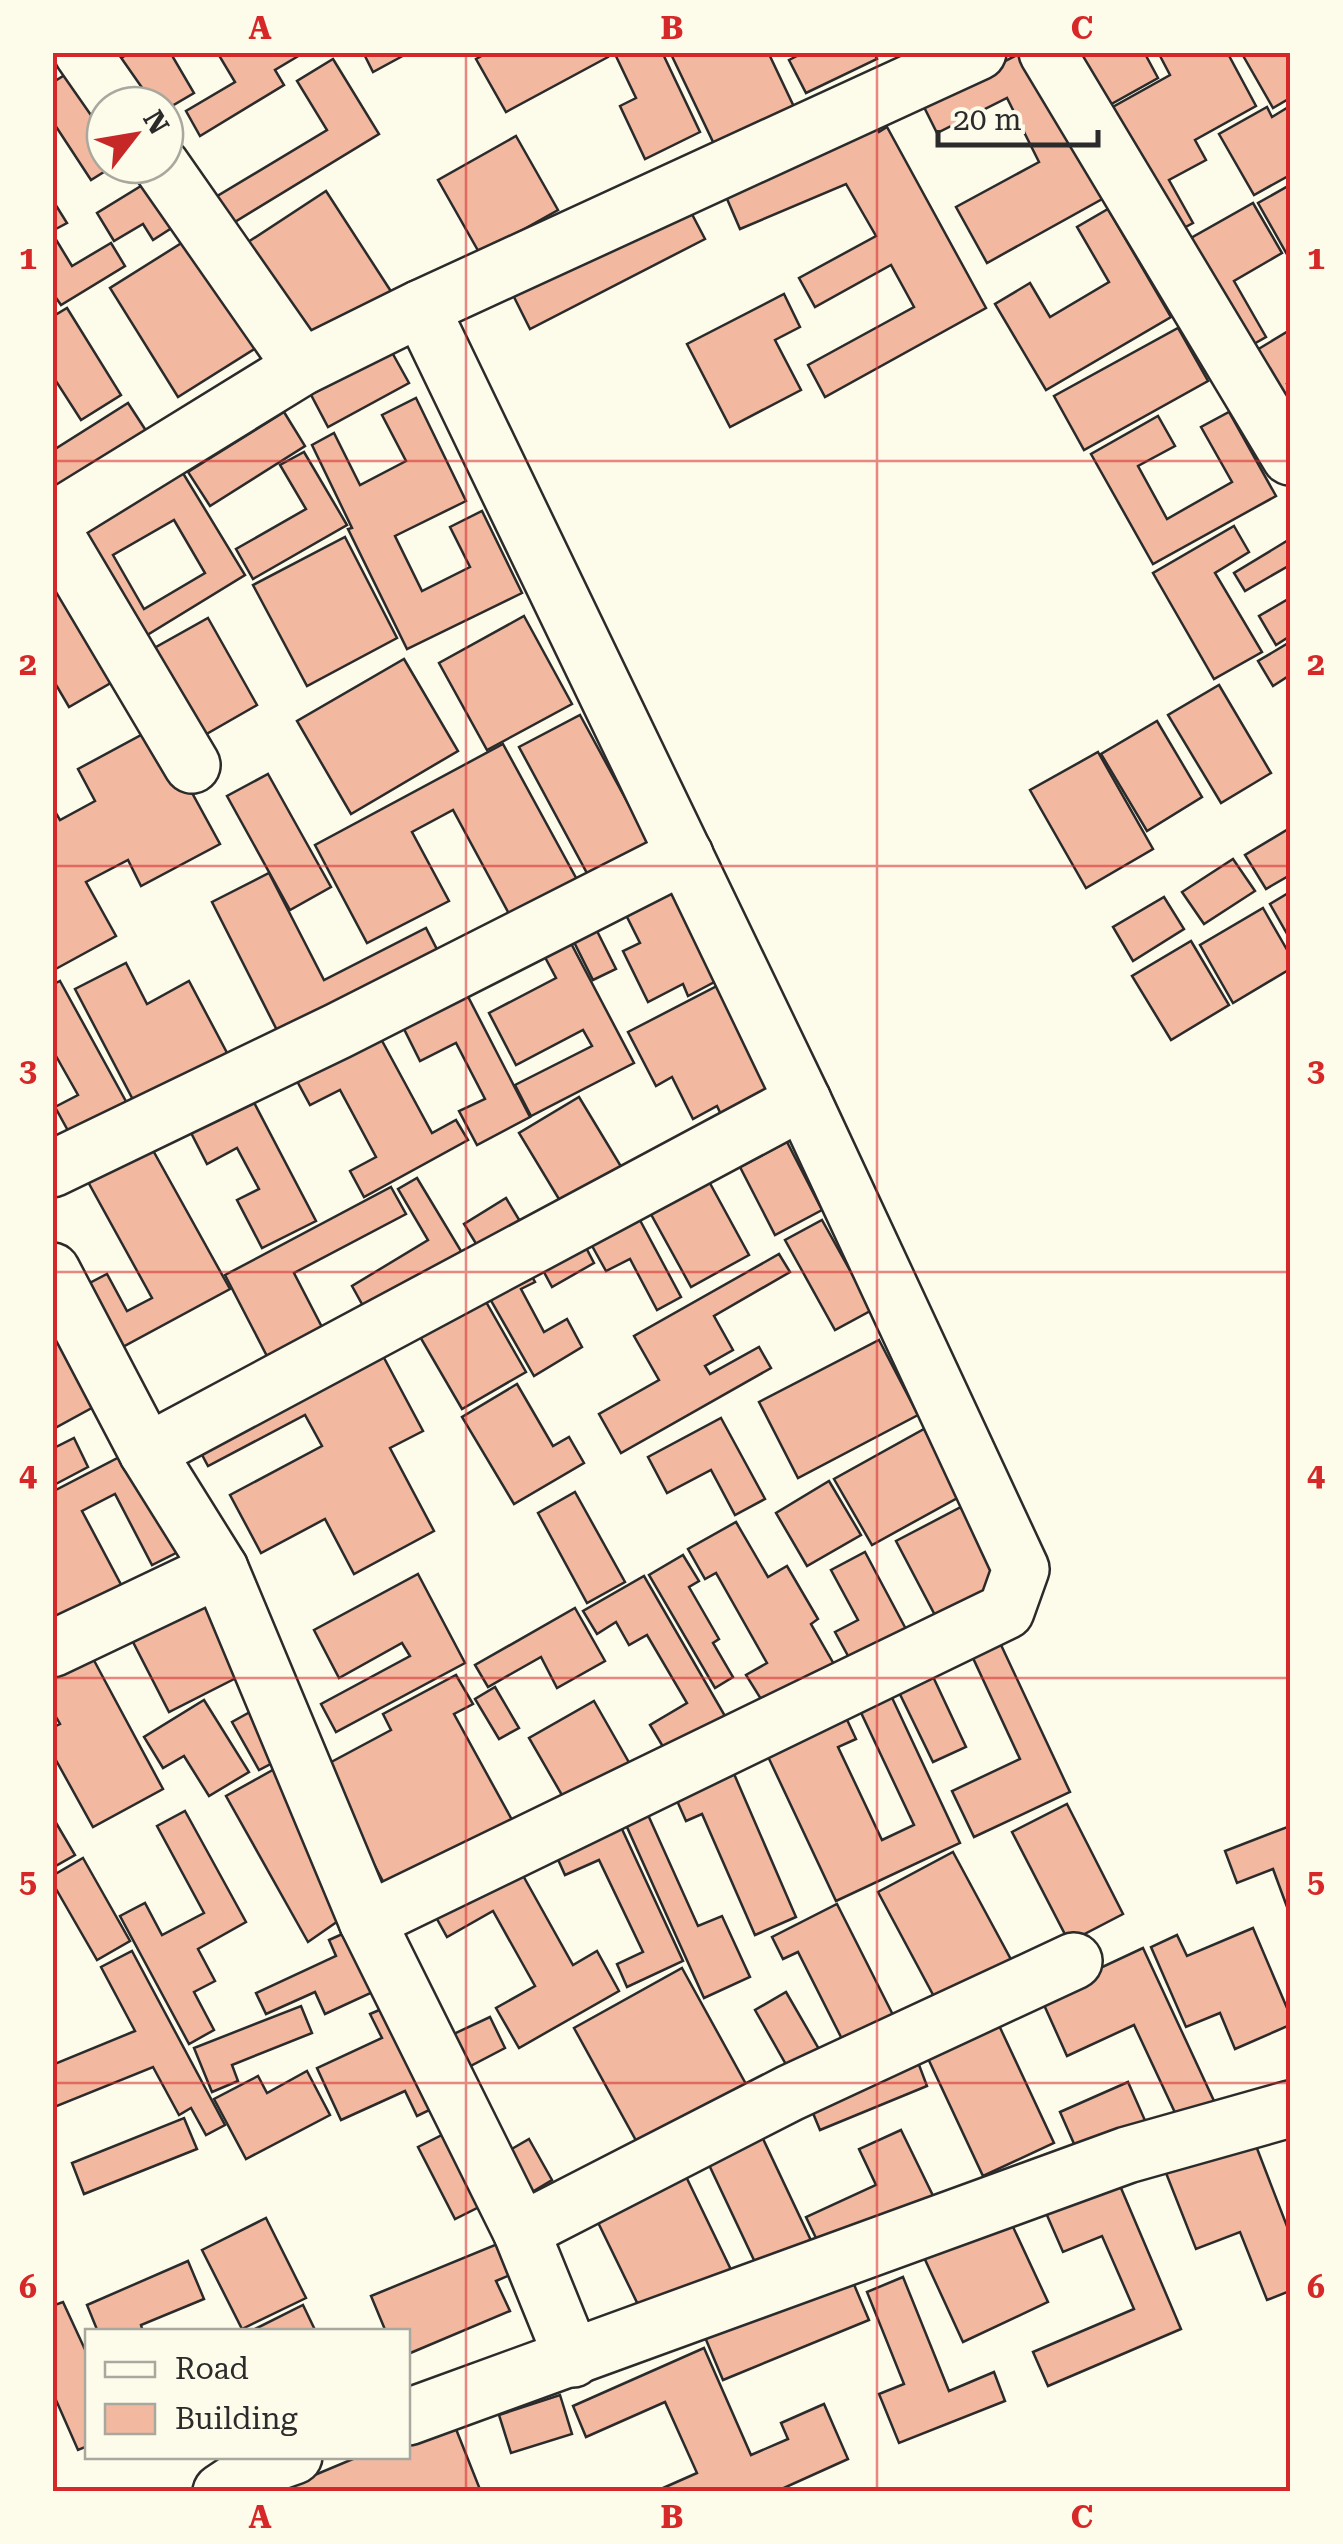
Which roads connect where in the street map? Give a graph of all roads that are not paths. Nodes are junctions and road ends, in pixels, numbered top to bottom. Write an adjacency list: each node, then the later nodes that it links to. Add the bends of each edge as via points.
1 (82, 52): 4 (street)
2 (978, 52): 6 (street)
3 (1047, 52): 8 (street)
4 (105, 85)
5 (175, 185): 7 (street)
6 (421, 308): 7 (street); 12 (street)
7 (302, 367): 9 (street)
8 (1290, 456)
9 (52, 521)
10 (52, 529): 11 (street)
11 (192, 764)
12 (685, 854): 13 (street); 14 (street)
13 (803, 1101): 16 (street); 19 (street, via 1021,1569 1006,1611)
14 (52, 1169)
15 (52, 1271): 16 (street)
16 (147, 1452): 17 (street)
17 (220, 1569): 18 (street); 19 (street)
18 (52, 1649)
19 (367, 1920): 22 (street)
20 (1074, 1962): 22 (street, via 790,2093)
21 (1290, 2109): 23 (street, via 1127,2155)
22 (521, 2231): 23 (street)
23 (573, 2360): 24 (street)
24 (410, 2416)

